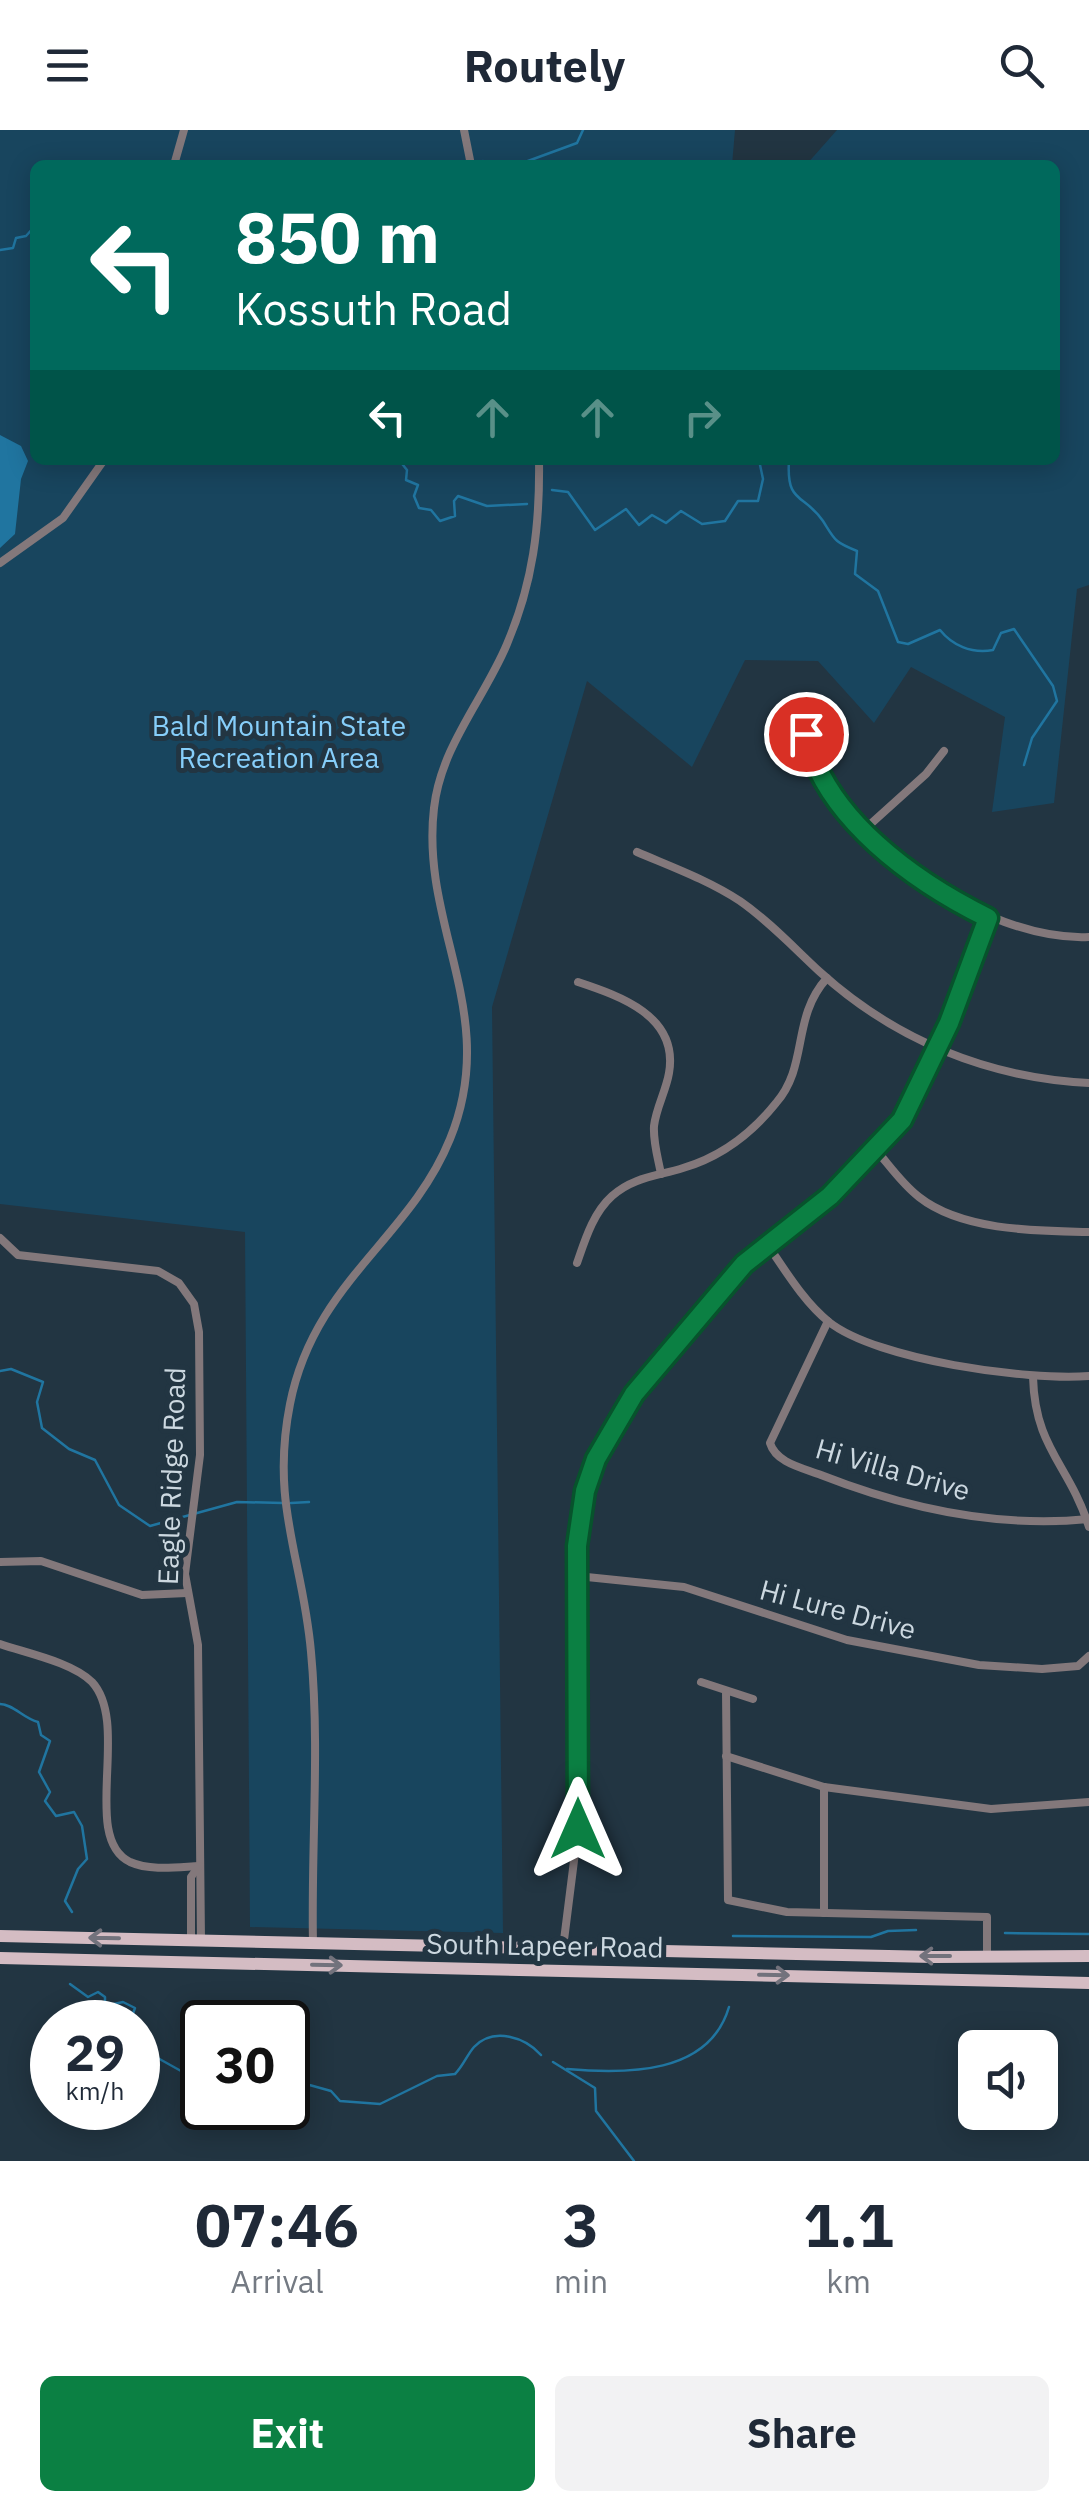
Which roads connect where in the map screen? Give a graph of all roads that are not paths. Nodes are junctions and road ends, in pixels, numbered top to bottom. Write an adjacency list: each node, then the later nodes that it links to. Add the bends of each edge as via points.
1 (184, 130): 3 (street)
2 (464, 130): 4 (street)
3 (175, 160)
4 (470, 160)
5 (100, 465): 7 (street, via 63,518)
6 (539, 465): 44 (street, via 530,582 506,646 453,743 435,801 435,883 468,1017 465,1092 429,1182 336,1295 313,1336 296,1378 283,1449 281,1488 313,1678)
7 (0, 563)
8 (806, 734): 10 (street, via 820,778)
9 (944, 751): 10 (street)
10 (865, 829): 12 (street, via 937,890)
11 (637, 852): 14 (street, via 742,902)
12 (988, 918): 13 (street, via 1052,936); 16 (street)
13 (1089, 937)
14 (828, 978): 16 (street); 19 (street, via 806,1008 792,1079 778,1102 718,1154)
15 (578, 982): 19 (street, via 630,1001 663,1032 670,1068 654,1132)
16 (937, 1051): 17 (street, via 1032,1078); 18 (street, via 910,1107)
17 (1089, 1083)
18 (876, 1150): 20 (street, via 918,1196 952,1214); 22 (street, via 830,1196)
19 (661, 1174): 23 (street, via 612,1196)
20 (1089, 1232)
21 (0, 1238): 30 (street, Eagle Ridge Road, via 18,1254 158,1271 180,1283 194,1304 200,1455)
22 (766, 1244): 24 (street); 29 (street, via 614,1424 585,1491)
23 (577, 1263)
24 (828, 1321): 26 (street, via 907,1352); 27 (street, Hi Villa Drive, via 770,1443 782,1460 854,1488 959,1514)
25 (1089, 1376): 26 (street)
26 (1033, 1377): 27 (street, via 1041,1434)
27 (1088, 1522)
28 (0, 1562): 30 (street, via 33,1559 142,1595)
29 (577, 1576): 32 (street, Hi Lure Drive, via 684,1587 847,1640 979,1665 1078,1666); 45 (street, via 578,1829)
30 (187, 1593): 39 (street, Eagle Ridge Road, via 198,1645)
31 (0, 1644): 39 (street, via 75,1672 98,1691 107,1726 109,1834 118,1852 141,1865)
32 (1089, 1657)
33 (701, 1682): 34 (street)
34 (726, 1690): 35 (street); 36 (street)
35 (753, 1699)
36 (726, 1756): 37 (street); 40 (street, via 728,1900)
37 (824, 1787): 38 (street, via 991,1809); 40 (street)
38 (1089, 1802)
39 (199, 1866): 42 (street, Eagle Ridge Road)
40 (824, 1913): 47 (street, via 988,1918)
41 (0, 1936): 42 (main road, South Lapeer Road, one-way to 41)
42 (196, 1940): 43 (main road, South Lapeer Road); 51 (main road, via 202,1955)
43 (282, 1942): 44 (main road, South Lapeer Road); 52 (main road, via 273,1952)
44 (313, 1943): 45 (main road, South Lapeer Road)
45 (563, 1948): 46 (main road, South Lapeer Road)
46 (685, 1951): 47 (main road, South Lapeer Road, one-way to 46); 53 (main road, via 687,1963)
47 (987, 1956): 48 (main road, South Lapeer Road)
48 (1032, 1956): 49 (main road, South Lapeer Road); 54 (main road, via 1023,1967)
49 (1089, 1956)
50 (0, 1958): 51 (main road, South Lapeer Road)
51 (194, 1962): 52 (main road, South Lapeer Road)
52 (275, 1964): 53 (main road, South Lapeer Road, one-way to 53)
53 (676, 1973): 54 (main road, South Lapeer Road, one-way to 54)
54 (1025, 1981): 55 (main road, South Lapeer Road)
55 (1089, 1983)

